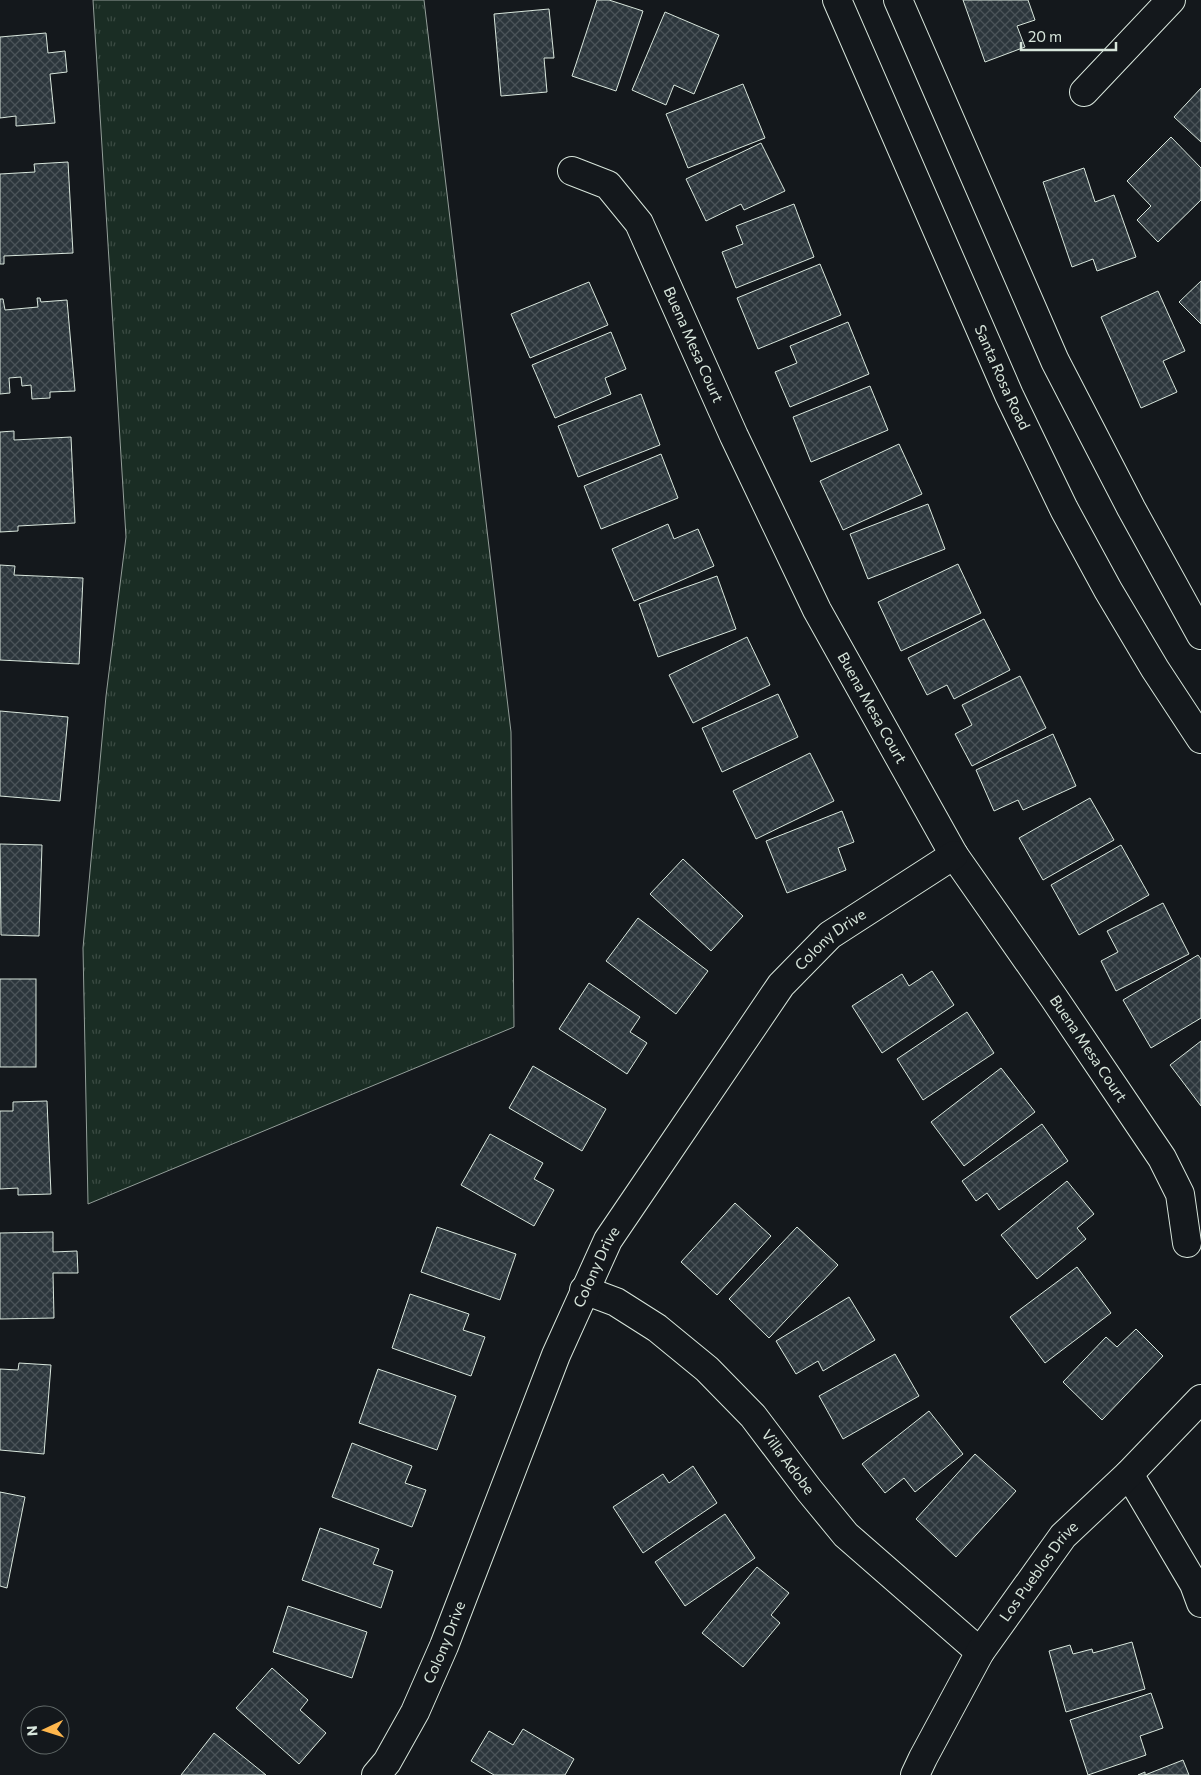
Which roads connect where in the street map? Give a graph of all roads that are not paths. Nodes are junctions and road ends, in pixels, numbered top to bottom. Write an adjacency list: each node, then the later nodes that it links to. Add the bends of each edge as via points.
1 (837, 0): 7 (street, Santa Rosa Road, via 1009,396 1064,509 1155,669)
2 (898, 0): 6 (street, via 1055,361)
3 (1171, 0): 4 (street)
4 (1084, 92)
5 (572, 171): 8 (street, Buena Mesa Court, via 608,185 639,223 734,436 817,610)
6 (1201, 635)
7 (1201, 739)
8 (954, 856): 9 (street, Buena Mesa Court, via 1162,1158 1180,1194); 10 (street, Colony Drive, via 830,935 781,985 608,1240)
9 (1187, 1243)
10 (584, 1290): 14 (street, Villa Adobe, via 616,1302 657,1328 707,1369 753,1416 846,1535); 15 (street, Colony Drive, via 444,1646 415,1712 387,1762)
11 (1201, 1399): 12 (street, Los Pueblos Drive)
12 (1130, 1474): 13 (street, via 1194,1584); 14 (street, Los Pueblos Drive, via 1063,1536)
13 (1201, 1602)
14 (980, 1652): 16 (street, Los Pueblos Drive)
15 (376, 1775)
16 (915, 1775)

